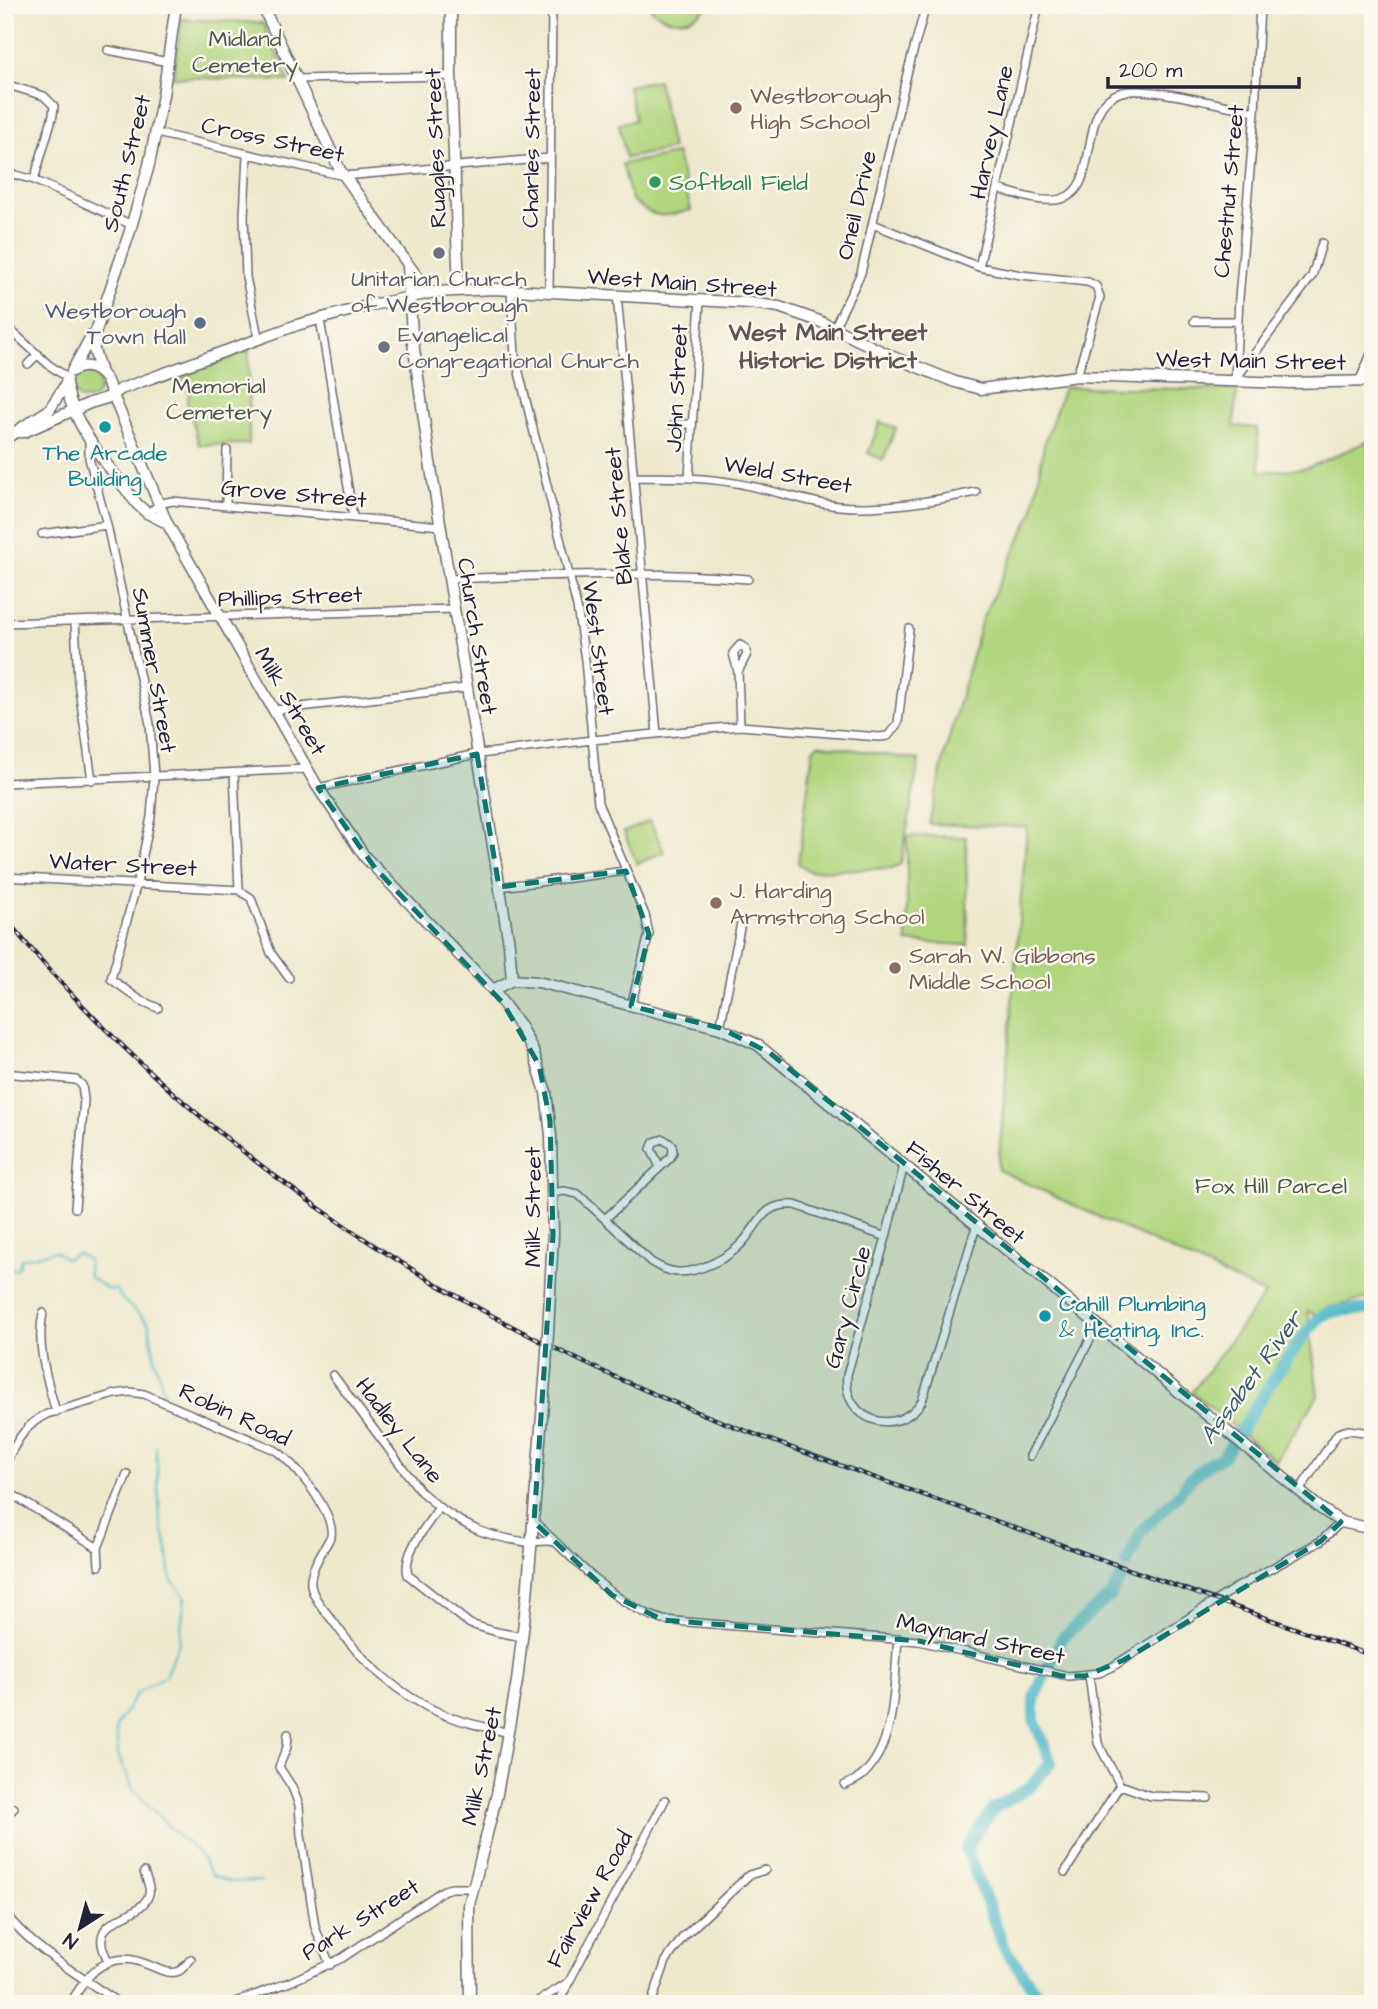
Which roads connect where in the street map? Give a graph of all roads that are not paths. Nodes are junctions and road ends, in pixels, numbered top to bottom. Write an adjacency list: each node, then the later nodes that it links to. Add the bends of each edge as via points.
1 (262, 5): 11 (main road)
2 (451, 5): 10 (main road, Ruggles Street)
3 (552, 5): 16 (street, Charles Street)
4 (926, 5): 22 (street, Oneil Drive)
5 (1039, 5): 21 (street, Harvey Lane)
6 (1260, 5): 13 (street, Chestnut Street)
7 (172, 6): 9 (main road, South Street)
8 (108, 50): 9 (street)
9 (168, 62): 14 (main road, South Street)
10 (450, 76): 11 (street); 17 (main road, Ruggles Street)
11 (295, 79): 19 (main road)
12 (5, 85): 20 (street, via 41,94 54,109)
13 (1255, 112): 21 (street, via 1139,90 1117,93 1098,111 1082,178 1071,194 1047,200); 36 (street, Chestnut Street)
14 (156, 133): 15 (street, Cross Street); 23 (main road, South Street)
15 (247, 155): 19 (street, Cross Street); 40 (street, via 246,277)
16 (550, 158): 17 (street, Cross Street); 29 (street, Charles Street)
17 (455, 167): 19 (street, Cross Street); 28 (main road, Ruggles Street)
18 (5, 172): 20 (street)
19 (344, 176): 25 (main road)
20 (34, 180): 23 (street)
21 (998, 189): 26 (street, Harvey Lane)
22 (873, 224): 26 (street); 39 (street, Oneil Drive, via 858,281)
23 (132, 225): 38 (main road, South Street)
24 (1322, 243): 47 (street, via 1312,276)
25 (408, 267): 30 (main road, via 418,278); 32 (main road, Church Street)
26 (979, 267): 45 (street, via 1096,286 1100,297)
27 (511, 289): 28 (main road, West Main Street); 29 (main road, West Main Street); 73 (street, West Street, via 515,356)
28 (459, 290): 30 (main road, West Main Street)
29 (549, 292): 31 (main road, West Main Street)
30 (421, 295): 32 (main road, West Main Street)
31 (617, 295): 33 (main road, West Main Street); 61 (street, Blake Street)
32 (410, 298): 34 (main road, West Main Street); 70 (main road, Church Street)
33 (700, 300): 39 (main road, West Main Street, via 779,307); 55 (street, John Street)
34 (320, 319): 40 (main road, West Main Street); 67 (street)
35 (1194, 321): 36 (street)
36 (1238, 321): 47 (street, Chestnut Street)
37 (5, 325): 42 (street)
38 (97, 325): 44 (main road, South Street, via 93,346); 46 (main road, South Street)
39 (834, 328): 45 (main road, West Main Street, via 972,388)
40 (258, 337): 50 (main road, West Main Street)
41 (1373, 349): 49 (street)
42 (38, 354): 43 (street); 46 (street)
43 (28, 365)
44 (102, 375): 46 (main road, via 84,366); 50 (main road, South Street); 52 (main road, via 102,393)
45 (1077, 376): 47 (main road, West Main Street)
46 (69, 377): 51 (main road); 58 (main road, South Street, via 42,416)
47 (1234, 380): 49 (main road, West Main Street)
48 (1373, 381): 49 (main road, West Main Street)
49 (1359, 382)
50 (115, 392): 52 (main road, West Main Street); 64 (main road, Milk Street)
51 (70, 396): 52 (main road, via 78,403); 53 (main road)
52 (91, 402): 53 (main road, West Main Street)
53 (75, 409): 54 (main road, West Main Street); 56 (main road)
54 (56, 419): 56 (main road); 58 (main road, West Main Street)
55 (692, 424): 57 (street); 62 (street, John Street)
56 (83, 426): 59 (main road)
57 (673, 426)
58 (10, 434)
59 (89, 439): 66 (main road); 69 (street, Summer Street, via 89,458)
60 (228, 450): 65 (street)
61 (633, 477): 62 (street, Weld Street); 72 (street, Blake Street)
62 (689, 478): 63 (street, Weld Street, via 749,485 842,506)
63 (976, 492)
64 (159, 505): 65 (street, Grove Street, via 172,501); 66 (street); 68 (main road, Milk Street)
65 (226, 506): 67 (street, Grove Street)
66 (147, 513): 68 (main road)
67 (353, 517): 70 (street, Grove Street)
68 (167, 523): 77 (main road, Milk Street)
69 (107, 525): 71 (street); 78 (street, Summer Street)
70 (440, 526): 74 (main road, Church Street)
71 (42, 534)
72 (643, 574): 73 (street); 75 (street); 86 (street, Blake Street)
73 (571, 576): 74 (street); 87 (street, West Street)
74 (449, 579): 76 (main road, Church Street)
75 (748, 579)
76 (454, 609): 77 (street, Phillips Street); 83 (main road, Church Street)
77 (221, 618): 78 (street, Phillips Street); 84 (main road, Milk Street)
78 (128, 620): 79 (street, Phillips Street); 91 (street, Summer Street, via 150,724)
79 (75, 621): 80 (street, Phillips Street); 92 (street, via 78,682)
80 (5, 622)
81 (909, 629): 85 (street, via 898,723 890,735)
82 (738, 672): 85 (street)
83 (467, 688): 84 (street); 88 (main road, Church Street)
84 (274, 710): 89 (main road, Milk Street)
85 (740, 726): 86 (street)
86 (657, 734): 87 (street)
87 (592, 740): 88 (street); 95 (street, West Street, via 598,803)
88 (477, 754): 94 (street); 98 (main road, Church Street)
89 (307, 769): 90 (street); 94 (main road, Milk Street)
90 (234, 773): 91 (street); 99 (street)
91 (154, 777): 92 (street); 97 (street, Summer Street, via 151,817)
92 (92, 780): 93 (street)
93 (5, 783)
94 (318, 788): 103 (main road, Milk Street, via 374,868)
95 (626, 871): 98 (street); 104 (street, West Street, via 649,934)
96 (5, 877): 97 (street, Water Street)
97 (136, 883): 99 (street, Water Street); 105 (street, Summer Street, via 111,979)
98 (499, 887): 102 (main road, Church Street)
99 (239, 890): 101 (street, via 251,898 271,953)
100 (741, 923): 106 (street)
101 (289, 978)
102 (512, 979): 103 (main road); 104 (main road, Fisher Street)
103 (493, 990): 110 (main road, Milk Street, via 527,1038 543,1078 550,1121)
104 (631, 1006): 106 (main road, Fisher Street)
105 (158, 1008)
106 (720, 1028): 108 (main road, Fisher Street, via 770,1053)
107 (5, 1073): 111 (street, via 81,1083 84,1100)
108 (904, 1165): 113 (main road, Fisher Street); 114 (street, Gary Circle)
109 (660, 1167): 112 (street)
110 (552, 1193): 112 (street, via 578,1194); 126 (main road, Milk Street, bridge, via 552,1276)
111 (75, 1208)
112 (605, 1219): 114 (street, via 651,1262 677,1272 731,1252 768,1210 781,1204)
113 (976, 1227): 114 (street, Gary Circle, via 923,1399 908,1416 885,1422 856,1408 846,1381); 116 (main road, Fisher Street)
114 (886, 1237)
115 (43, 1313): 118 (street, via 41,1353)
116 (1097, 1326): 120 (street); 124 (main road, Fisher Street)
117 (333, 1375): 125 (street, Hadley Lane, via 421,1492)
118 (56, 1412): 121 (street, Robin Road, via 34,1420); 136 (street, Robin Road, via 116,1394 144,1394 287,1458 329,1518 331,1536 312,1572 311,1585 351,1647 430,1708)
119 (1373, 1433): 124 (street, via 1338,1433)
120 (1030, 1456)
121 (5, 1465)
122 (127, 1474): 131 (street)
123 (5, 1490): 131 (street)
124 (1298, 1491): 127 (main road, Fisher Street)
125 (439, 1507): 129 (street, Hadley Lane, via 474,1530); 133 (street, via 409,1556 408,1574 470,1624)
126 (534, 1522): 129 (main road, Milk Street); 130 (street, Maynard Street)
127 (1341, 1522): 128 (main road, Fisher Street); 135 (street, Maynard Street, via 1321,1541 1234,1589 1112,1667)
128 (1373, 1529)
129 (532, 1542): 130 (street); 133 (main road, Milk Street)
130 (555, 1542): 134 (street, Maynard Street, via 612,1595 663,1620)
131 (98, 1548): 132 (street)
132 (99, 1566)
133 (523, 1637): 136 (main road, Milk Street)
134 (898, 1638): 135 (street, Maynard Street, via 1050,1673); 138 (street, via 892,1706 881,1746 866,1772)
135 (1089, 1675): 139 (street, via 1098,1743)
136 (509, 1733): 147 (main road, Milk Street)
137 (288, 1734): 151 (street, via 279,1767 299,1805 315,1927)
138 (845, 1785)
139 (1120, 1785): 140 (street, via 1151,1796); 146 (street)
140 (1208, 1798)
141 (665, 1800): 153 (street, Fairview Road)
142 (14, 1808): 143 (street)
143 (5, 1817)
144 (765, 1870): 160 (street, via 749,1875 684,1936 666,1961)
145 (144, 1872): 150 (street, via 150,1891 146,1901 105,1930 102,1945)
146 (1065, 1872)
147 (472, 1888): 151 (street, Park Street, via 444,1890); 157 (main road, Milk Street)
148 (5, 1913): 152 (street, via 22,1932)
149 (191, 1959): 150 (street, via 180,1970 168,1973 135,1959)
150 (109, 1962): 152 (street)
151 (330, 1965): 156 (street, Park Street)
152 (87, 1980): 154 (street); 155 (street)
153 (569, 1982): 158 (street, Fairview Road); 159 (street)
154 (69, 2004)
155 (120, 2004)
156 (230, 2004)
157 (470, 2004)
158 (533, 2004)
159 (558, 2004)
160 (651, 2004)

